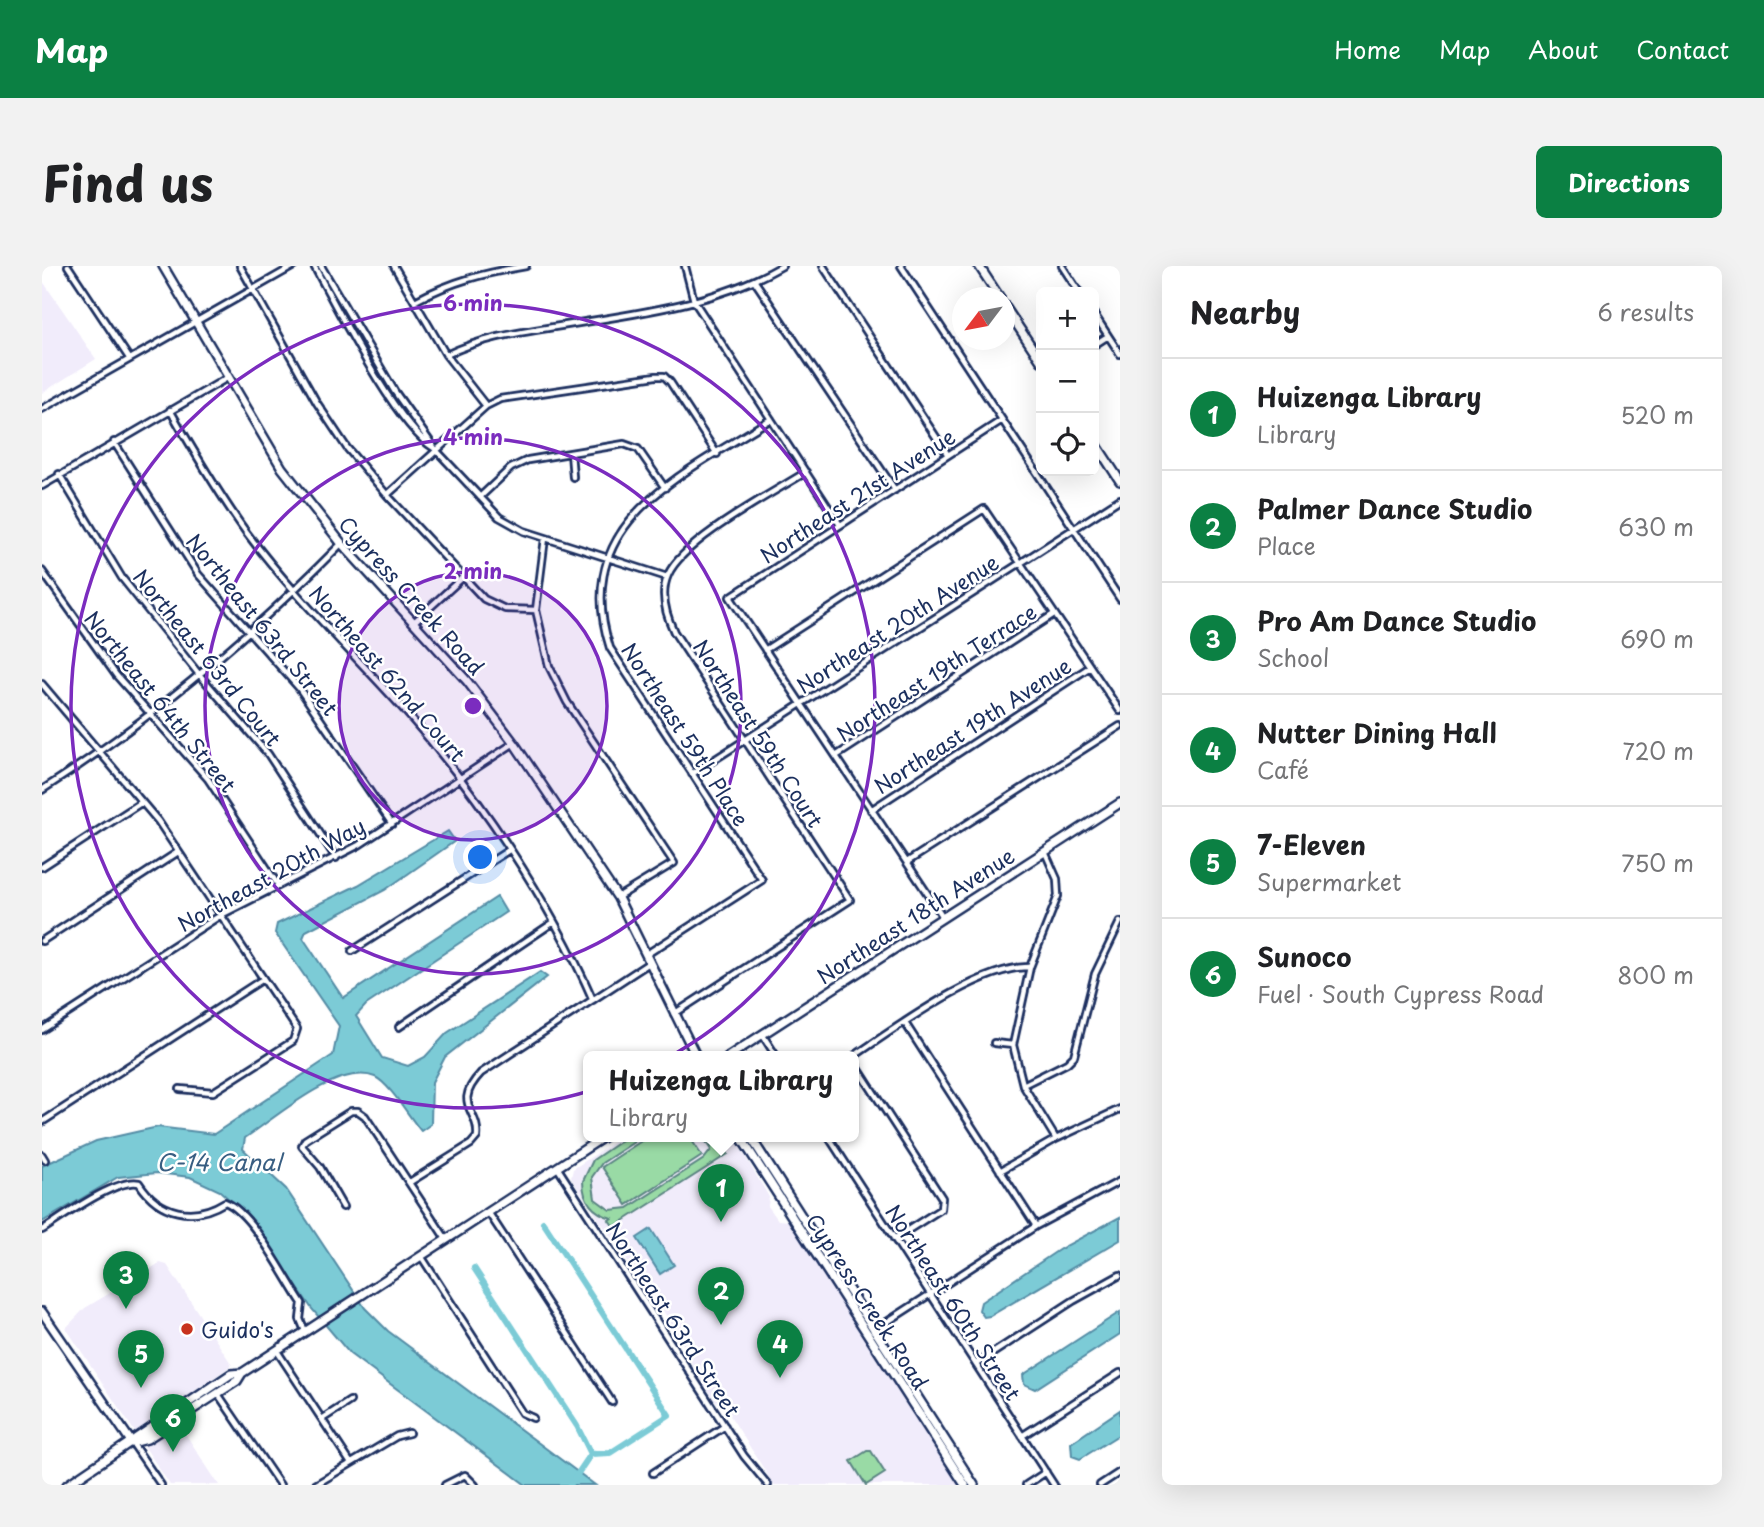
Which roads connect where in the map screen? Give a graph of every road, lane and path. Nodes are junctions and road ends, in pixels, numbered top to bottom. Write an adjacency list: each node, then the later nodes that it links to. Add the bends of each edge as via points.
1 (68, 266): 29 (street)
2 (163, 266): 21 (street, Cypress Creek Road)
3 (240, 266): 18 (street)
4 (294, 266): 18 (street)
5 (314, 266): 30 (street)
6 (321, 266): 30 (street)
7 (394, 266): 19 (street)
8 (526, 266): 19 (street, via 473,275)
9 (685, 266): 20 (street)
10 (782, 266): 15 (street)
11 (823, 266): 42 (street)
12 (901, 266): 36 (street)
13 (979, 266): 16 (street)
14 (1062, 266): 17 (street)
15 (754, 280): 20 (street); 49 (street)
16 (993, 287)
17 (1076, 287)
18 (254, 288): 21 (street); 50 (street, via 317,403)
19 (415, 301): 28 (street)
20 (694, 301): 28 (street, via 484,339); 35 (street)
21 (196, 321): 29 (street); 31 (street, Cypress Creek Road)
22 (1015, 322): 26 (street)
23 (1099, 322): 24 (street)
24 (1108, 335): 25 (street); 27 (street)
25 (1099, 341)
26 (1036, 353)
27 (1120, 354)
28 (446, 355): 32 (street)
29 (129, 358): 33 (street)
30 (370, 360): 39 (street, via 407,420)
31 (227, 378): 34 (street); 56 (street, Cypress Creek Road, via 282,468)
32 (486, 406): 39 (street); 41 (street, via 500,400 664,376)
33 (42, 409)
34 (170, 410): 37 (street); 62 (street, Northeast 62nd Court, via 240,522)
35 (771, 419): 41 (street, Northeast 59th Place); 43 (street)
36 (1002, 420): 42 (street, Northeast 21st Avenue); 54 (street)
37 (114, 442): 44 (street); 67 (street, Northeast 63rd Street, via 198,574)
38 (1099, 449): 46 (street)
39 (436, 450): 50 (street); 51 (street)
40 (571, 453): 45 (street); 48 (street, via 632,445); 51 (street, via 520,463)
41 (717, 454): 48 (street, Northeast 59th Place)
42 (948, 455): 49 (street, Northeast 21st Avenue)
43 (806, 472): 53 (street); 60 (street, via 684,551)
44 (59, 474): 47 (street); 70 (street, Northeast 63rd Court, via 122,578)
45 (573, 477)
46 (1120, 481)
47 (42, 486)
48 (665, 488): 57 (street, Northeast 59th Place, via 624,525)
49 (895, 490): 53 (street, Northeast 21st Avenue)
50 (387, 495): 61 (street)
51 (480, 497): 55 (street, via 509,524)
52 (1120, 499): 54 (street, Northeast 20th Avenue)
53 (841, 525): 68 (street, Northeast 21st Avenue, via 730,597)
54 (1074, 529): 58 (street, Northeast 20th Avenue); 63 (street)
55 (545, 538): 57 (street); 64 (street)
56 (342, 544): 62 (street); 66 (street, Cypress Creek Road)
57 (607, 557): 60 (street); 80 (street, Northeast 59th Place, via 600,603 610,648)
58 (1020, 564): 65 (street); 68 (street, via 984,509); 72 (street, Northeast 20th Avenue)
59 (42, 571): 74 (street, Northeast 64th Street, via 75,621)
60 (667, 577): 76 (street, Northeast 59th Court, via 667,617 674,632)
61 (462, 578): 64 (street, via 496,606); 66 (street)
62 (295, 591): 67 (street); 81 (street, Northeast 62nd Court, via 407,713)
63 (1120, 599)
64 (536, 610): 94 (street, via 542,646 557,685 674,863)
65 (1054, 614): 69 (street); 79 (street, Northeast 19th Terrace)
66 (414, 622): 77 (street, Cypress Creek Road)
67 (247, 631): 70 (street); 86 (street, Northeast 63rd Street, via 299,688)
68 (765, 650): 72 (street)
69 (1090, 667): 73 (street); 85 (street, Northeast 19th Avenue)
70 (198, 673): 74 (street); 90 (street, Northeast 63rd Court, via 268,754)
71 (42, 684): 78 (street)
72 (801, 704): 76 (street, Northeast 20th Avenue); 79 (street)
73 (1120, 711)
74 (149, 712): 78 (street); 93 (street, Northeast 64th Street, via 208,779)
75 (1120, 726): 91 (street)
76 (746, 739): 80 (street, Northeast 20th Avenue); 105 (street, Northeast 59th Court, via 850,900)
77 (514, 743): 81 (street, Northeast 20th Way); 94 (street, Cypress Creek Road)
78 (99, 753): 82 (street); 83 (street)
79 (836, 756): 85 (street)
80 (691, 774): 101 (street, Northeast 59th Place, via 762,880)
81 (459, 779): 86 (street, Northeast 20th Way); 87 (street, Northeast 62nd Court)
82 (42, 790)
83 (142, 802): 88 (street); 92 (street)
84 (1120, 803): 89 (street, Northeast 18th Avenue)
85 (871, 810): 91 (street)
86 (391, 824): 90 (street, Northeast 20th Way)
87 (509, 850): 97 (street, Northeast 62nd Court); 100 (street)
88 (178, 852): 95 (street); 99 (street)
89 (1044, 852): 96 (street, Northeast 18th Avenue); 102 (street, via 1057,878 1058,896)
90 (336, 858): 93 (street, Northeast 20th Way)
91 (907, 862): 96 (street)
92 (42, 867)
93 (278, 885): 95 (street, Northeast 20th Way)
94 (618, 898): 101 (street, Cypress Creek Road)
95 (221, 915): 103 (street); 108 (street, Northeast 20th Way)
96 (943, 917): 109 (street, Northeast 18th Avenue)
97 (554, 922): 104 (street, Northeast 62nd Court); 107 (street)
98 (1120, 922): 117 (street, via 1095,974 1074,1056)
99 (42, 941)
100 (352, 951)
101 (649, 958): 104 (street); 105 (street, Cypress Creek Road)
102 (1030, 967): 106 (street, via 1002,969); 111 (street)
103 (263, 979): 118 (street, via 297,1029 297,1036 213,1091); 120 (street)
104 (593, 1000): 129 (street, via 500,1059 474,1081 467,1103 478,1131 471,1144)
105 (673, 1014): 112 (street, Cypress Creek Road)
106 (905, 1023): 115 (street); 127 (street)
107 (399, 1027)
108 (42, 1030)
109 (762, 1034): 113 (street, Northeast 18th Avenue); 114 (street)
110 (994, 1043): 111 (street)
111 (1013, 1045): 117 (street)
112 (693, 1051)
113 (736, 1051)
114 (773, 1051)
115 (859, 1053)
116 (859, 1070): 135 (street, via 942,1198 941,1209)
117 (1023, 1085): 121 (street)
118 (180, 1089)
119 (1120, 1109): 121 (street)
120 (42, 1122)
121 (1056, 1139): 127 (street)
122 (596, 1142): 126 (street)
123 (744, 1142): 141 (street, Cypress Creek Road)
124 (754, 1142): 141 (street, Cypress Creek Road)
125 (832, 1142): 135 (street, Northeast 60th Street)
126 (557, 1167): 131 (street); 151 (street, Northeast 63rd Street)
127 (1000, 1171): 132 (street)
128 (1120, 1181): 132 (street)
129 (410, 1182): 130 (street, via 365,1116 351,1111 305,1140 304,1150 320,1167); 134 (street)
130 (343, 1207)
131 (488, 1212): 134 (street); 148 (street)
132 (1036, 1226): 138 (street)
133 (42, 1230): 140 (street, via 132,1181 139,1183 150,1201 176,1212 209,1212 225,1202 249,1222 302,1303 300,1319)
134 (446, 1239): 136 (street)
135 (894, 1239): 138 (street, Northeast 60th Street)
136 (420, 1256): 140 (street); 149 (street, via 522,1413)
137 (1120, 1276): 143 (street)
138 (930, 1294): 141 (street); 143 (street, Northeast 60th Street)
139 (42, 1312): 154 (street)
140 (305, 1332): 142 (street)
141 (871, 1332): 166 (street, Cypress Creek Road); 167 (street, Cypress Creek Road)
142 (276, 1350): 144 (street); 150 (street)
143 (976, 1364): 153 (street, Northeast 60th Street)
144 (243, 1373): 146 (street); 154 (street, via 231,1374)
145 (1120, 1373): 153 (street)
146 (218, 1394): 154 (street, via 147,1439); 161 (street)
147 (350, 1401): 150 (street)
148 (612, 1402)
149 (533, 1418)
150 (322, 1419): 155 (street)
151 (725, 1426): 158 (street); 165 (street, Northeast 63rd Street)
152 (409, 1433): 155 (street)
153 (1022, 1436): 156 (street, Northeast 60th Street)
154 (132, 1443): 159 (street); 160 (street)
155 (350, 1462): 162 (street)
156 (1046, 1472): 168 (street); 169 (street, Northeast 60th Street)
157 (1120, 1472): 170 (street)
158 (653, 1473)
159 (67, 1485)
160 (161, 1485)
161 (280, 1485)
162 (315, 1485)
163 (445, 1485): 164 (street, via 465,1475)
164 (475, 1485)
165 (768, 1485)
166 (965, 1485)
167 (974, 1485)
168 (1026, 1485)
169 (1054, 1485)
170 (1100, 1485)

